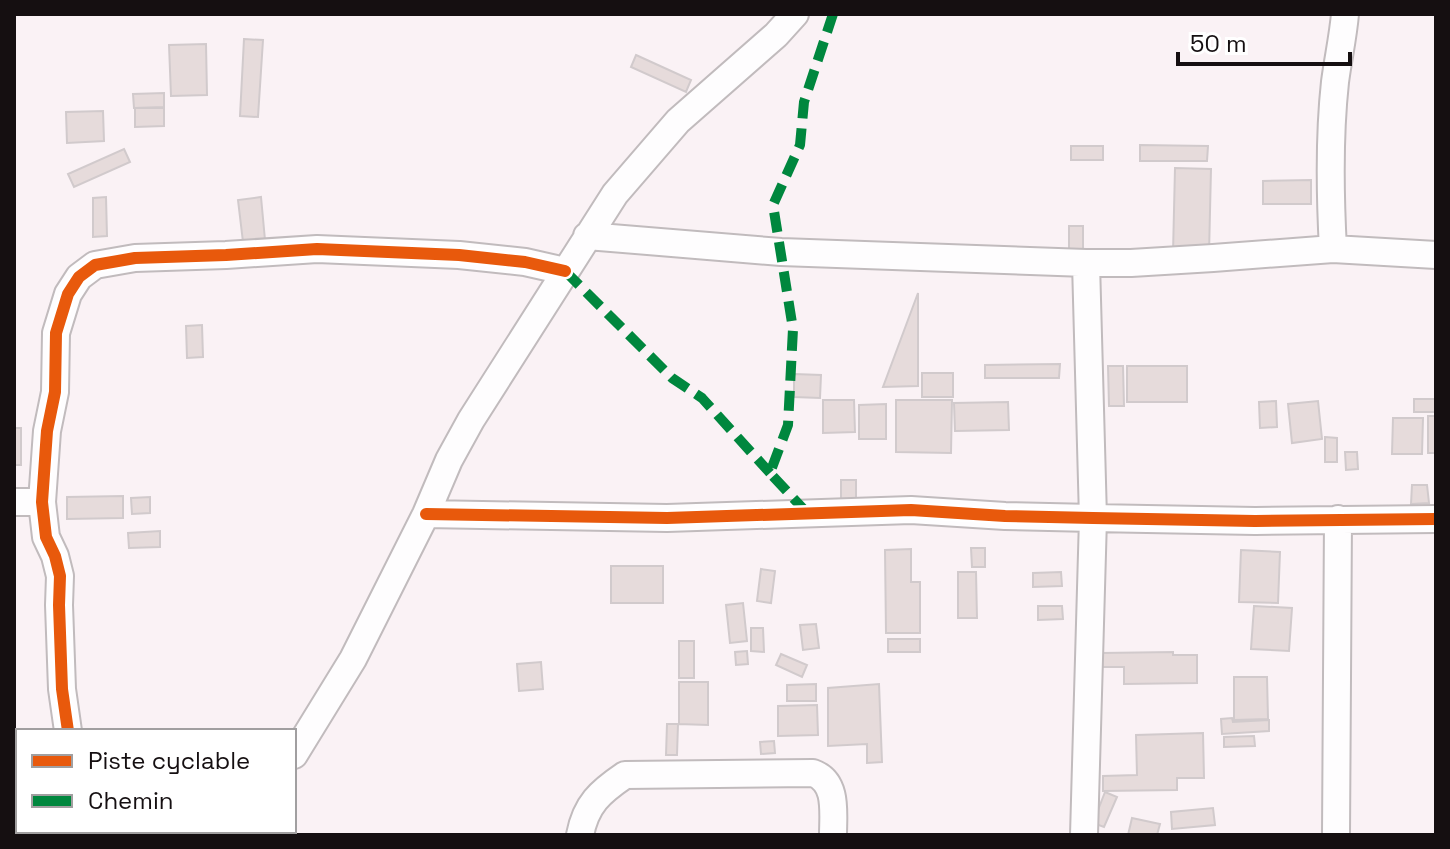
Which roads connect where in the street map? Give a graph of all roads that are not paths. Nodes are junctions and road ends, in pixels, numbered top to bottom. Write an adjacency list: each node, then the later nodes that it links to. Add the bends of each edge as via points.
1 (795, 14): 3 (street, via 678,121 615,194)
2 (1345, 14): 4 (street, via 1332,120)
3 (587, 236): 6 (street, via 781,252); 7 (street)
4 (1333, 249): 5 (street); 6 (street)
5 (1436, 255)
6 (1086, 263): 11 (street)
7 (565, 271): 9 (street, via 459,255 317,249 135,258 95,265 68,294 56,333); 10 (street, via 471,420)
8 (14, 502): 9 (street)
9 (42, 502): 14 (street, via 46,537 60,576)
10 (426, 514): 11 (street, via 667,518 911,510); 15 (street, via 353,659)
11 (1093, 518): 12 (street); 18 (street)
12 (1338, 519): 13 (street); 19 (street)
13 (1436, 519)
14 (68, 729)
15 (296, 752)
16 (580, 835): 17 (street, via 591,802 625,775 797,773 813,773 829,784)
17 (833, 835)
18 (1084, 835)
19 (1336, 835)

